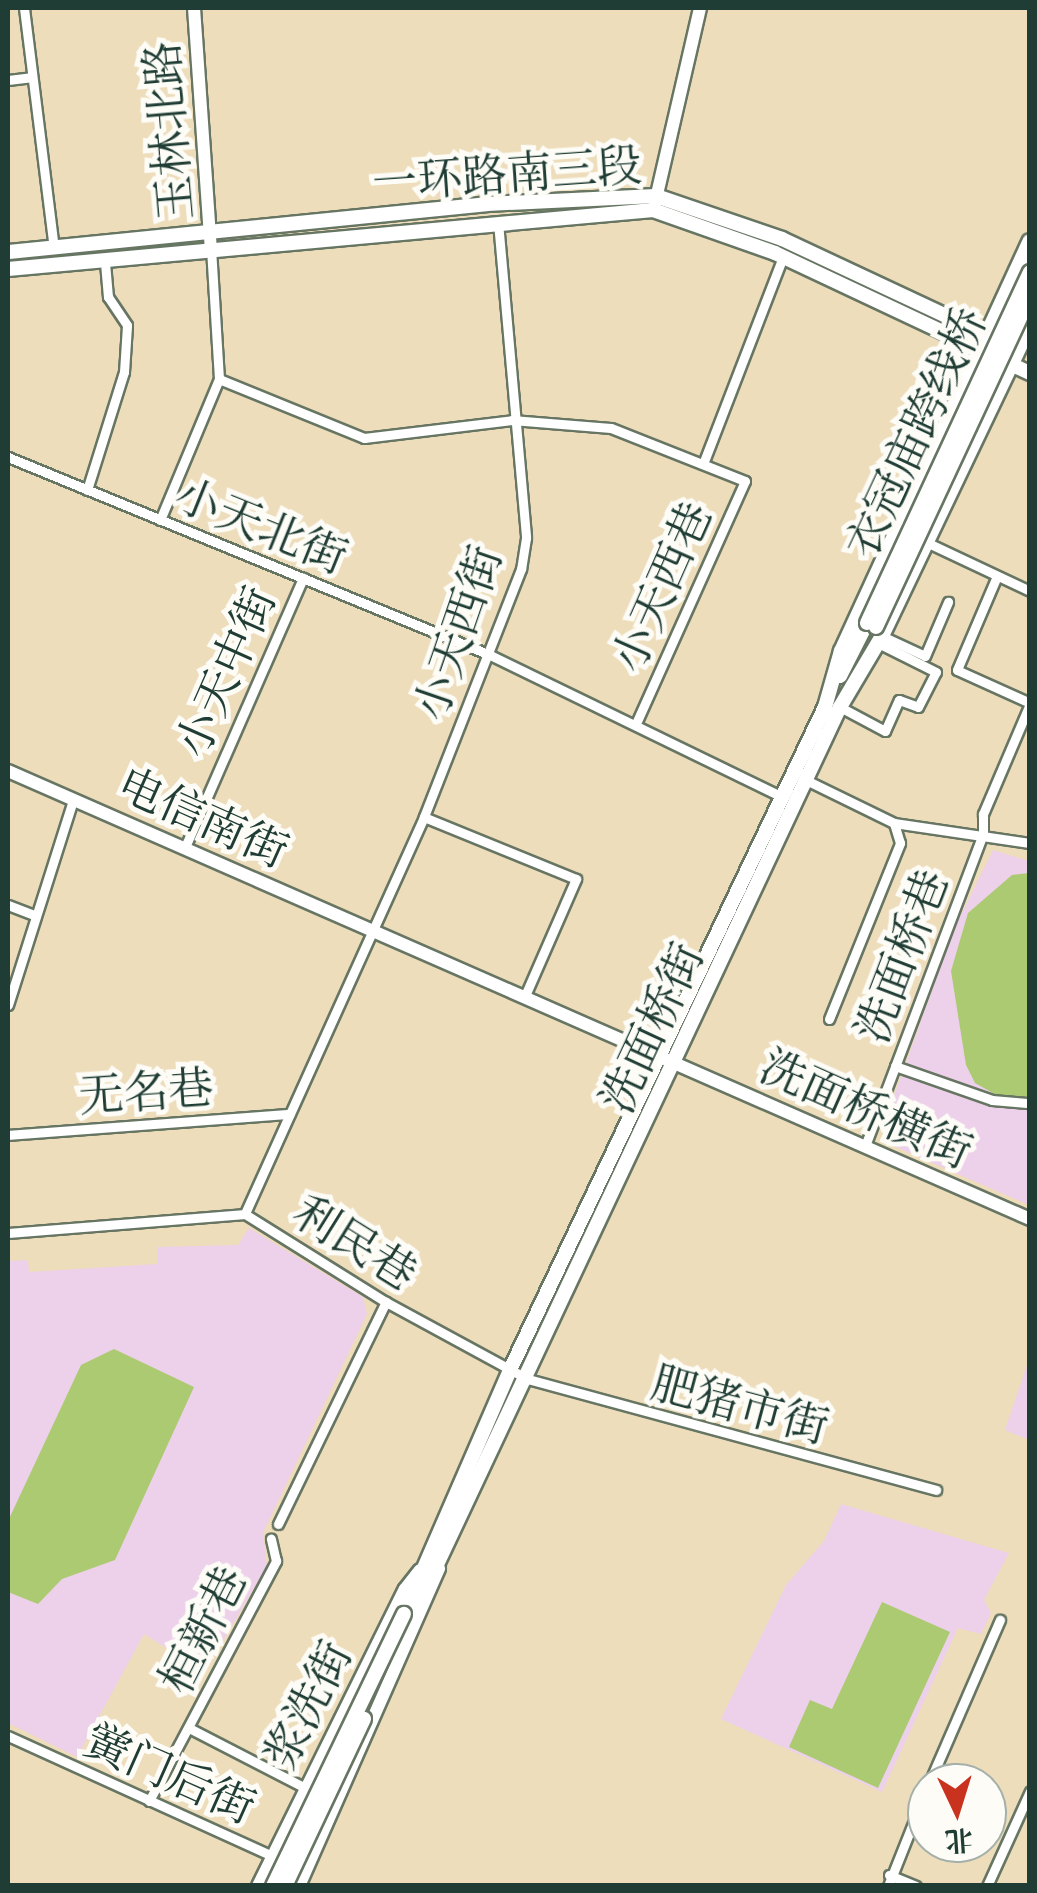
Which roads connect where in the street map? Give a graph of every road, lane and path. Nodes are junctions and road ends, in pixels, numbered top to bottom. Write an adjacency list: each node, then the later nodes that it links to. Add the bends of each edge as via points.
1 (24, 8): 4 (street)
2 (194, 8): 8 (street, 玉林北路)
3 (700, 8): 6 (street)
4 (31, 76): 5 (street); 10 (street)
5 (8, 80)
6 (655, 203): 7 (main road, 一环路南三段); 8 (main road, 一环路南三段, via 486,204); 18 (main road, 一环路南三段, via 782,239)
7 (498, 222): 8 (main road, 一环路南三段); 22 (street, 小天西街)
8 (213, 241): 12 (main road, 一环路南三段); 21 (street)
9 (1030, 241): 18 (main road, 洗面桥街)
10 (54, 248): 11 (main road, 一环路南三段); 12 (main road, 一环路南三段)
11 (8, 252)
12 (98, 255): 14 (main road, 一环路南三段); 25 (street, via 108,296 128,325 124,372)
13 (782, 259): 24 (street)
14 (8, 269)
15 (1030, 272): 32 (main road, 衣冠庙跨线桥, bridge)
16 (1030, 297): 32 (main road, 衣冠庙跨线桥, bridge)
17 (1030, 326): 19 (main road, 洗面桥街)
18 (982, 342): 19 (main road, 一环路南三段); 35 (main road, 洗面桥街, via 841,650)
19 (1020, 357): 20 (main road, 一环路南三段); 27 (main road, 洗面桥街)
20 (1030, 372)
21 (219, 379): 22 (street, 小天西巷, via 364,438); 26 (street)
22 (512, 420): 24 (street, 小天西巷, via 610,428); 33 (street, 小天西街, via 524,554)
23 (8, 458): 25 (street, 小天北街)
24 (703, 464): 36 (street, 小天西巷, via 745,481)
25 (87, 490): 26 (street, 小天北街)
26 (160, 520): 29 (street, 小天北街)
27 (926, 542): 28 (street); 32 (main road, 洗面桥街)
28 (997, 576): 30 (street); 34 (street, via 957,670)
29 (302, 578): 33 (street, 小天北街); 45 (street, 小天中街)
30 (1030, 591)
31 (948, 602): 32 (street, via 925,656)
32 (876, 632): 35 (main road, 洗面桥街); 35 (street, via 936,672 918,708 899,700 885,731)
33 (490, 655): 36 (street, 小天北街); 41 (street, 小天西街)
34 (1030, 704): 43 (street, via 983,814)
35 (832, 707): 38 (main road, 洗面桥街); 39 (main road, 洗面桥街)
36 (636, 723): 39 (street, 小天北街)
37 (8, 772): 40 (street, 电信南街)
38 (808, 781): 42 (street); 52 (main road, 洗面桥街)
39 (780, 796): 52 (main road, 洗面桥街)
40 (73, 800): 45 (street, 电信南街); 47 (street)
41 (424, 816): 48 (street, 小天西街); 49 (street, via 576,879)
42 (894, 823): 43 (street); 51 (street, via 900,843)
43 (983, 834): 44 (street, 洗面桥巷); 53 (street, 洗面桥巷)
44 (1030, 842)
45 (185, 847): 48 (street, 电信南街)
46 (8, 905): 47 (street)
47 (36, 916): 50 (street)
48 (370, 930): 49 (street, 电信南街); 55 (street, 利民巷)
49 (526, 996): 52 (street, 洗面桥横街)
50 (8, 1006)
51 (829, 1019)
52 (669, 1060): 57 (street, 洗面桥横街); 62 (main road, 洗面桥街); 63 (main road, 洗面桥街)
53 (895, 1066): 54 (street, via 992,1100); 57 (street, 洗面桥巷)
54 (1030, 1103)
55 (289, 1114): 56 (street, 无名巷); 58 (street, 利民巷)
56 (8, 1135)
57 (865, 1146): 59 (street, 洗面桥横街)
58 (245, 1214): 60 (street); 61 (street, 利民巷)
59 (1030, 1219)
60 (8, 1232)
61 (386, 1302): 62 (street, 利民巷); 65 (street)
62 (510, 1370): 63 (street, 利民巷); 67 (main road, 浆洗街)
63 (528, 1379): 64 (street, 肥猪市街); 67 (main road, 浆洗街)
64 (936, 1490)
65 (278, 1524)
66 (271, 1539): 70 (street, 桓新巷, via 276,1561)
67 (434, 1561): 68 (main road, 浆洗街); 73 (street, 浆洗街, via 405,1588); 78 (street, 浆洗街, via 434,1594)
68 (408, 1615): 81 (main road, bridge); 82 (main road, bridge)
69 (1000, 1620): 72 (street)
70 (189, 1728): 73 (street); 75 (street, 桓新巷)
71 (8, 1736): 75 (street, 黉门后街)
72 (938, 1763)
73 (305, 1788): 77 (street, 浆洗街)
74 (1030, 1791): 84 (street)
75 (149, 1801): 77 (street, 黉门后街)
76 (907, 1837): 79 (street)
77 (272, 1855): 78 (street, 黉门后街); 80 (street, 浆洗街)
78 (302, 1879)
79 (889, 1880): 83 (street)
80 (258, 1886)
81 (273, 1886)
82 (286, 1886)
83 (916, 1886)
84 (987, 1886)

